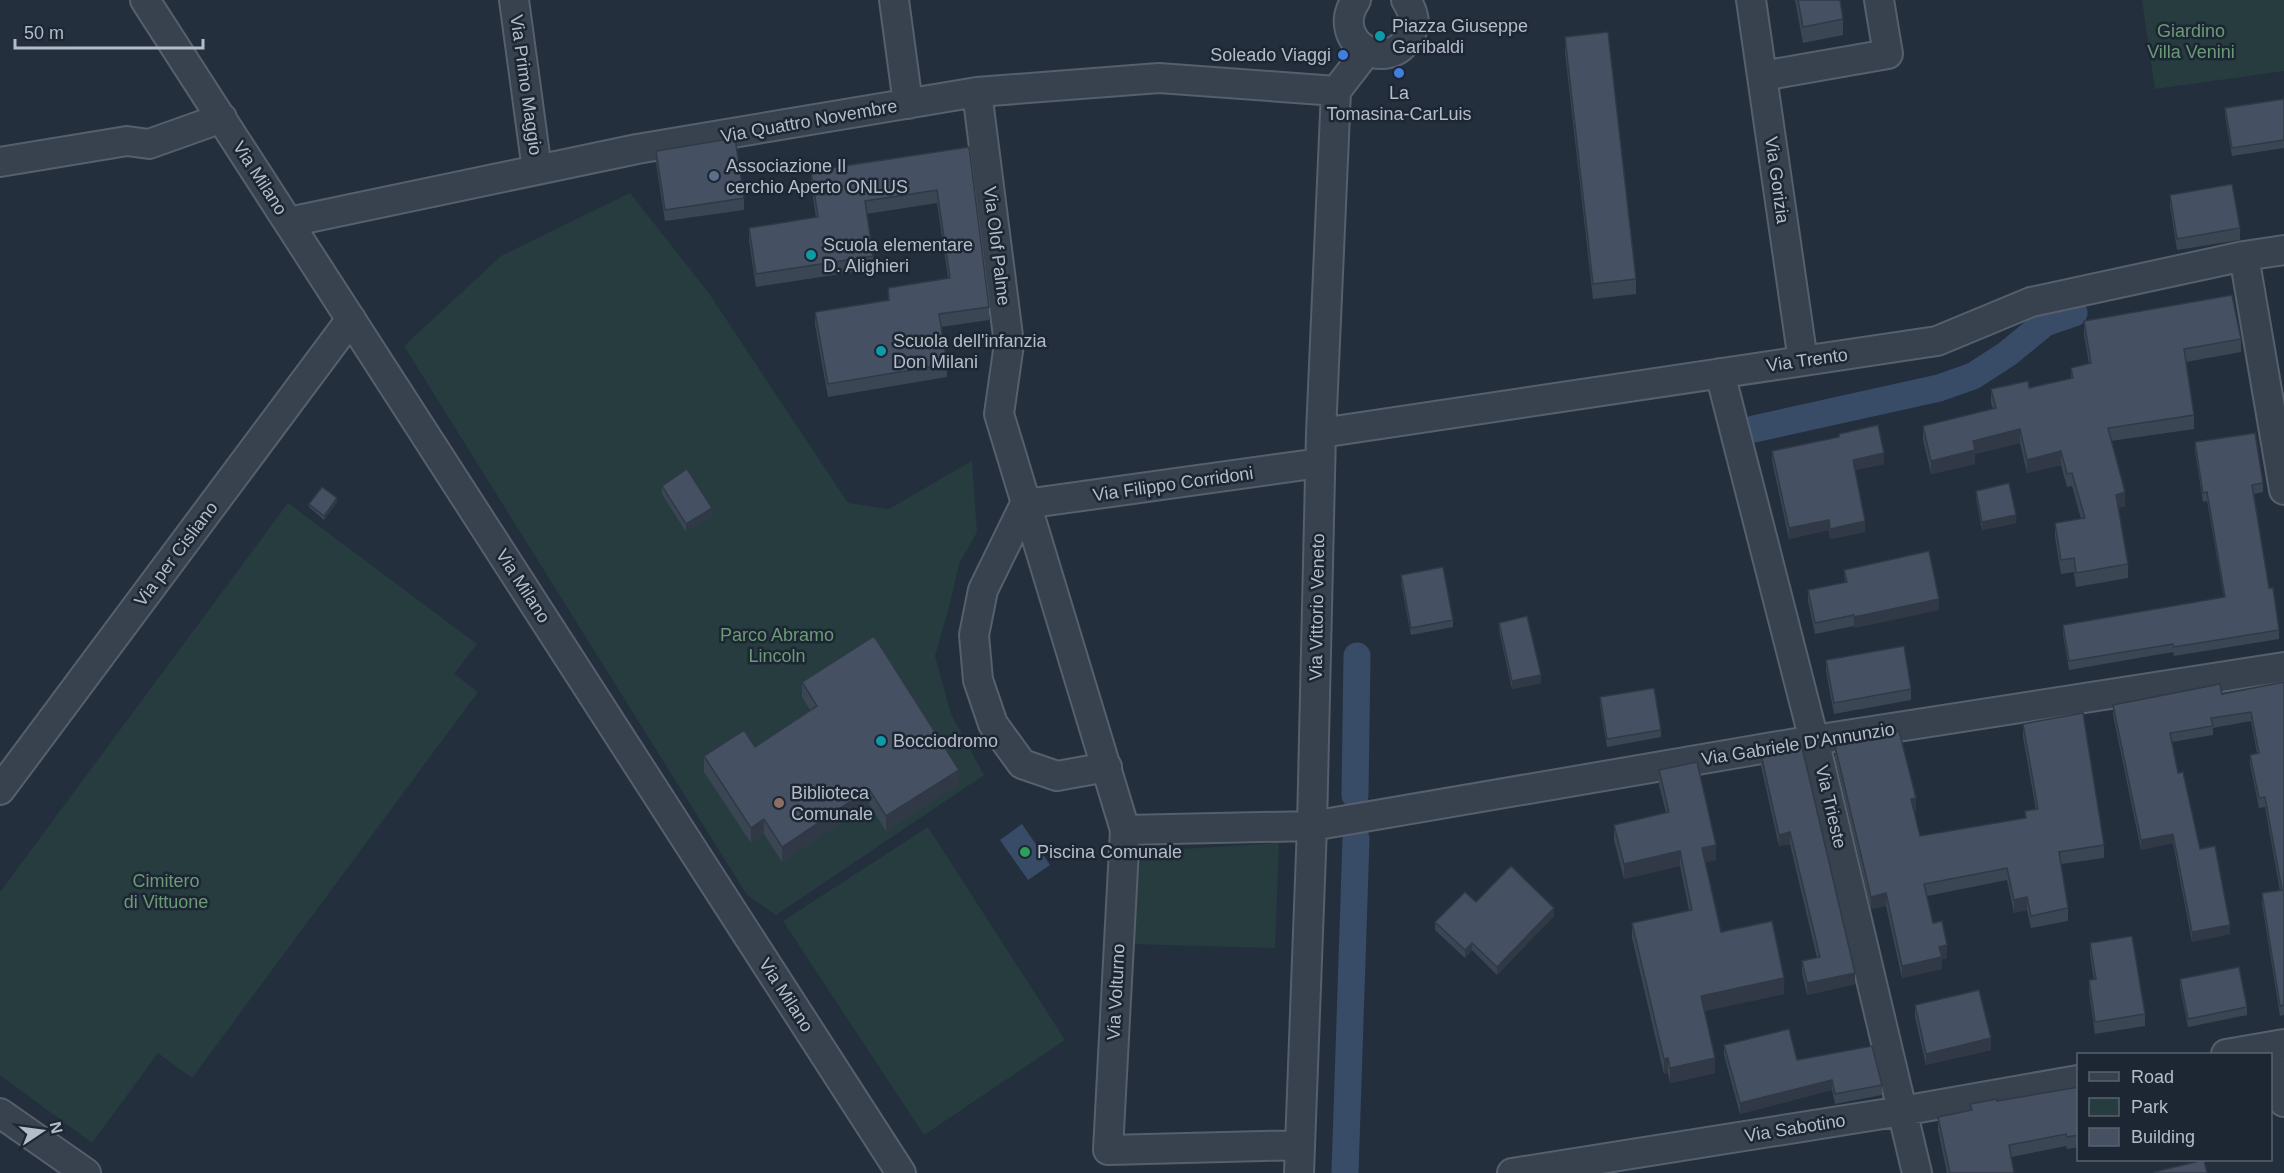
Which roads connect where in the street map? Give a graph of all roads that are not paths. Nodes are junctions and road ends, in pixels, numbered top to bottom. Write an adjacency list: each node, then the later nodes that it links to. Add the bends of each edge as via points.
1 (145, 0): 13 (street, Via Milano)
2 (514, 0): 15 (street, Via Primo Maggio)
3 (894, 0): 12 (street)
4 (1356, 0): 8 (street, via 1348,17 1349,27 1352,37)
5 (1406, 0): 8 (street, via 1414,19 1407,41 1389,53)
6 (1751, 0): 9 (street, Via Gorizia)
7 (1879, 0): 9 (street, via 1888,54)
8 (1367, 51): 10 (street)
9 (1762, 76): 20 (street, Via Gorizia)
10 (1336, 91): 11 (street, Via Quattro Novembre, via 1160,78); 22 (street, Via Vittorio Veneto)
11 (977, 92): 12 (street, Via Quattro Novembre); 25 (street, Via Olof Palme, via 1009,344 999,414)
12 (908, 104): 15 (street, Via Quattro Novembre, via 637,149)
13 (222, 118): 14 (street, via 149,144 127,141); 16 (street, Via Milano)
14 (0, 162)
15 (537, 170): 16 (street, Via Quattro Novembre)
16 (289, 222): 19 (street, Via Milano)
17 (2284, 250): 18 (street, Via Trento)
18 (2244, 256): 20 (street, Via Trento, via 2031,302 1937,341); 24 (street)
19 (351, 319): 29 (street, Via per Cisliano); 41 (street, Via Milano)
20 (1803, 361): 21 (street, Via Trento)
21 (1720, 373): 22 (street, Via Trento); 27 (street, Via Trieste)
22 (1321, 433): 23 (street, Via Vittorio Veneto)
23 (1320, 463): 25 (street, Via Filippo Corridoni); 30 (street, Via Vittorio Veneto)
24 (2284, 490)
25 (1025, 504): 28 (street, Via Olof Palme); 28 (street, via 983,590 974,635 978,680 993,724 1022,764 1057,776)
26 (2284, 667): 27 (street, Via Gabriele D'Annunzio)
27 (1814, 740): 30 (street, Via Gabriele D'Annunzio); 36 (street, Via Trieste)
28 (1107, 767): 31 (street, Via Olof Palme)
29 (0, 790)
30 (1312, 826): 31 (street); 38 (street, Via Vittorio Veneto)
31 (1125, 830): 38 (street, Via Volturno, via 1108,1150)
32 (2277, 1046): 33 (street); 35 (street)
33 (2232, 1053)
34 (2077, 1080): 36 (street, Via Sabotino)
35 (2284, 1102)
36 (1902, 1111): 39 (street, Via Sabotino); 44 (street, Via Trieste)
37 (0, 1113): 40 (street)
38 (1300, 1145): 42 (street, Via Vittorio Veneto)
39 (1567, 1169): 43 (street, Via Sabotino)
40 (86, 1173)
41 (901, 1173)
42 (1299, 1173)
43 (1512, 1173)
44 (1917, 1173)

